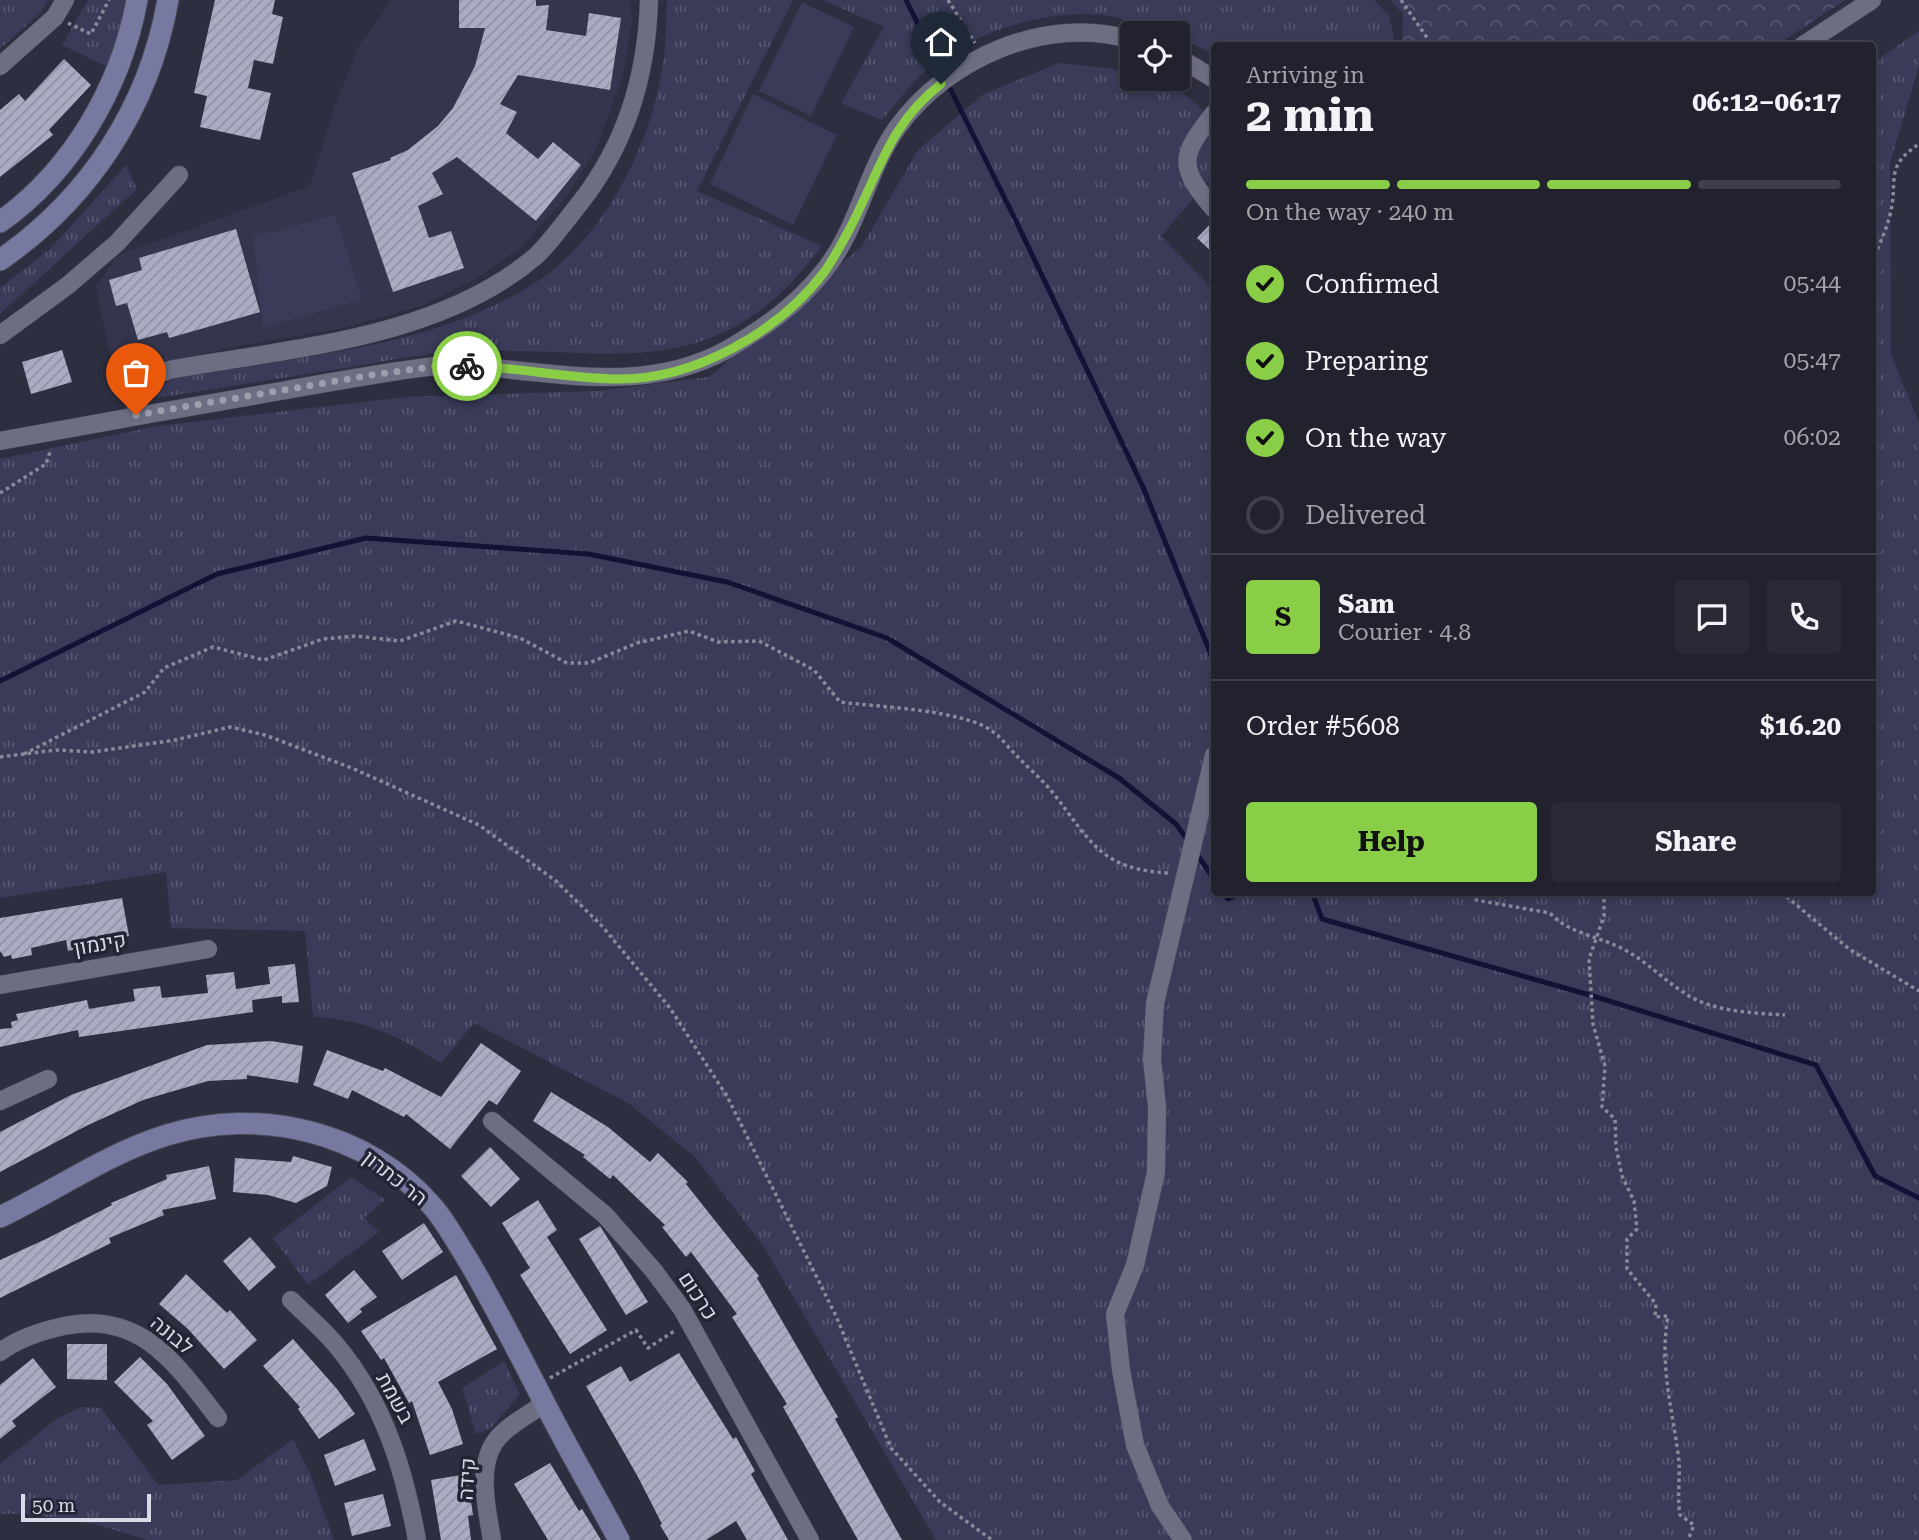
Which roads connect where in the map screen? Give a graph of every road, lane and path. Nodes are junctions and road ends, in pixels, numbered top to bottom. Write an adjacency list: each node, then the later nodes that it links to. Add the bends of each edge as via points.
1 (65, 0): 9 (street)
2 (109, 0): 9 (path, via 91,34)
3 (137, 0): 21 (street, via 116,72 86,131 44,183)
4 (168, 0): 23 (street, via 156,55 112,147 46,225)
5 (649, 0): 25 (street, via 642,76 612,153 592,187 538,254 505,279 410,322 370,334 169,370 140,382)
6 (948, 0): 13 (path)
7 (1401, 0): 11 (path)
8 (1872, 0): 12 (street)
9 (55, 17): 15 (street)
10 (1120, 39): 13 (street, via 1075,33 1033,39)
11 (1430, 42)
12 (1808, 42)
13 (983, 56): 25 (street, via 923,98 897,129 825,271 781,315 716,355 678,371 622,379 439,366)
14 (1190, 64): 16 (street)
15 (0, 66)
16 (1211, 77)
17 (1211, 117): 20 (street, via 1190,144 1186,160)
18 (1919, 144): 22 (path, via 1902,156 1895,169 1891,215)
19 (179, 175): 24 (street, via 117,243)
20 (1211, 205)
21 (0, 222)
22 (1876, 252)
23 (0, 260)
24 (0, 335)
25 (136, 415): 26 (street)
26 (57, 431): 27 (street); 28 (path, via 46,464)
27 (0, 442)
28 (0, 493)
29 (22, 755): 30 (path); 32 (path, via 145,692 164,668 213,647 264,660 323,639 356,636 400,641 456,621 520,638 568,663 589,663 637,643 689,631 718,642 759,641 814,670 840,702 974,722 992,731 1051,791 1088,842 1113,860 1153,873); 54 (path, via 56,750 93,752 230,727 265,735 479,825 555,881 602,926 670,1008 728,1098 836,1316 891,1448 940,1502)
30 (0, 757)
31 (1211, 768): 32 (street)
32 (1186, 874): 55 (street, via 1155,1003 1156,1172 1135,1265 1115,1314 1135,1445 1160,1506)
33 (1474, 896): 36 (path, via 1476,900 1550,912 1559,924)
34 (1604, 896): 36 (path)
35 (1786, 896): 39 (path, via 1849,949)
36 (1597, 936): 40 (path, via 1628,951 1692,998 1743,1013); 56 (path, via 1589,959 1593,1024 1605,1066 1602,1107 1615,1119 1622,1176 1634,1201 1637,1228 1627,1239 1627,1269 1656,1304 1655,1317 1668,1316 1663,1344 1665,1388 1673,1413 1680,1474 1678,1502 1681,1515 1694,1525)
37 (208, 949): 38 (street, קינמון)
38 (0, 985)
39 (1919, 991)
40 (1785, 1015)
41 (48, 1079): 42 (street)
42 (0, 1101)
43 (492, 1121): 46 (street, כרכום, via 605,1215 654,1271)
44 (0, 1217): 48 (street, הר כתרון, via 166,1135 250,1122 326,1136 366,1152 433,1207 498,1310)
45 (291, 1300): 50 (street, בשמת, via 337,1346 379,1413 395,1446)
46 (689, 1322): 48 (path, via 648,1348 636,1330); 53 (street, כרכום)
47 (0, 1352): 49 (street, לבונה, via 48,1329 84,1322 117,1325 144,1336 179,1367)
48 (540, 1395): 51 (street, קידה, via 497,1438 488,1455 485,1483); 52 (street, הר כתרון)
49 (218, 1418)
50 (417, 1540)
51 (492, 1540)
52 (619, 1540)
53 (810, 1540)
54 (992, 1540)
55 (1183, 1540)
56 (1688, 1540)

